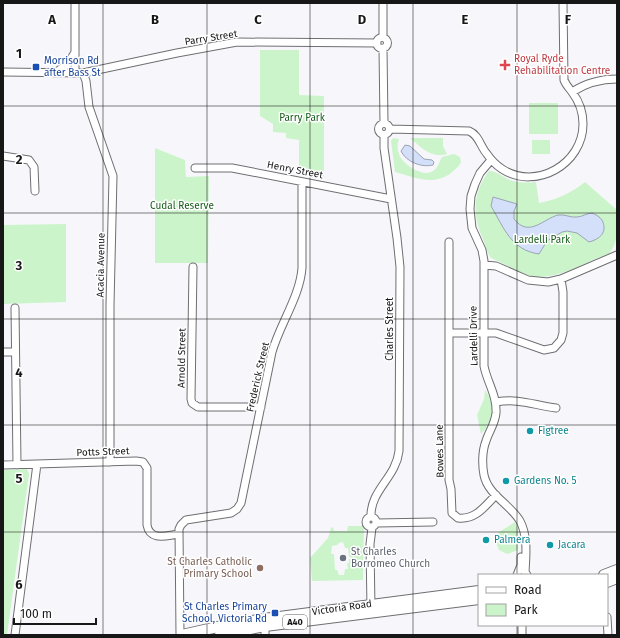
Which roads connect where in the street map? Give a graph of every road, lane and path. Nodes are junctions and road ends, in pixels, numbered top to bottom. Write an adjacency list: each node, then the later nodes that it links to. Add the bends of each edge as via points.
1 (75, 3): 7 (street, Acacia Avenue)
2 (383, 3): 4 (street)
3 (563, 3): 12 (street, via 564,77)
4 (383, 37): 5 (street, via 379,38); 6 (street, via 388,43)
5 (377, 43): 6 (street); 10 (street, Parry Street, via 237,42)
6 (383, 48): 13 (street, Charles Street, via 384,124 378,129 380,133)
7 (75, 52): 9 (street, via 68,64); 10 (street, Acacia Avenue)
8 (3, 72): 9 (street, Parry Street)
9 (54, 73): 10 (street, Parry Street)
10 (79, 73): 33 (street, Acacia Avenue, via 86,81 89,107 113,176)
11 (617, 79): 12 (street, via 591,83)
12 (572, 92): 15 (street, via 581,109 582,130 576,150 562,166 543,175 522,176 508,172)
13 (387, 132): 15 (street, via 469,131 478,137); 19 (street, Charles Street, via 384,148)
14 (3, 156): 18 (street, via 29,160 34,167)
15 (491, 160): 22 (street, Lardelli Drive, via 477,178 470,203 471,222 482,250)
16 (195, 168): 17 (street, Henry Street, via 232,168)
17 (302, 182): 19 (street, Henry Street); 31 (street, Frederick Street, via 302,274 274,345)
18 (35, 191)
19 (391, 199): 39 (street, Charles Street, via 400,267 400,452 394,471 374,499 371,517 366,522 367,525)
20 (449, 242): 26 (street, Bowes Lane)
21 (617, 255): 24 (street)
22 (484, 265): 24 (street, via 496,266 534,282); 27 (street, Lardelli Drive)
23 (193, 267): 31 (street, Arnold Street, via 192,403 198,408)
24 (561, 279): 27 (street, via 563,333 560,343 554,348 544,350 500,334)
25 (15, 308): 29 (street)
26 (449, 333): 27 (street); 37 (street, Bowes Lane, via 449,480 452,513 458,518 472,517)
27 (484, 333): 30 (street, Lardelli Drive, via 484,366)
28 (3, 352): 29 (street)
29 (15, 352): 36 (street)
30 (496, 402): 32 (street, via 523,401); 37 (street, Lardelli Drive, via 495,422 484,446 484,475)
31 (261, 407): 41 (street, Frederick Street, via 239,506 228,514 186,520 181,525)
32 (556, 408)
33 (110, 462): 34 (street, Potts Street); 41 (street, Potts Street, via 145,463 149,532 157,536)
34 (37, 464): 36 (street, Potts Street); 50 (street)
35 (3, 465): 36 (street, Potts Street)
36 (17, 465)
37 (496, 495): 40 (street, Lardelli Drive)
38 (433, 522): 39 (street)
39 (374, 525): 48 (street, via 370,544)
40 (522, 525): 43 (street, via 521,565); 44 (street, Lardelli Drive, via 525,534)
41 (179, 534): 51 (street)
42 (617, 570): 45 (highway)
43 (517, 574)
44 (526, 574)
45 (607, 574)
46 (476, 591): 48 (highway, Victoria Road / A40)
47 (478, 599): 48 (highway, Victoria Road / A40)
48 (371, 608): 49 (highway, Victoria Road / A40); 51 (highway, Victoria Road / A40, via 250,621)
49 (265, 631): 52 (highway, Victoria Road / A40)
50 (15, 635)
51 (181, 635)
52 (220, 635)

